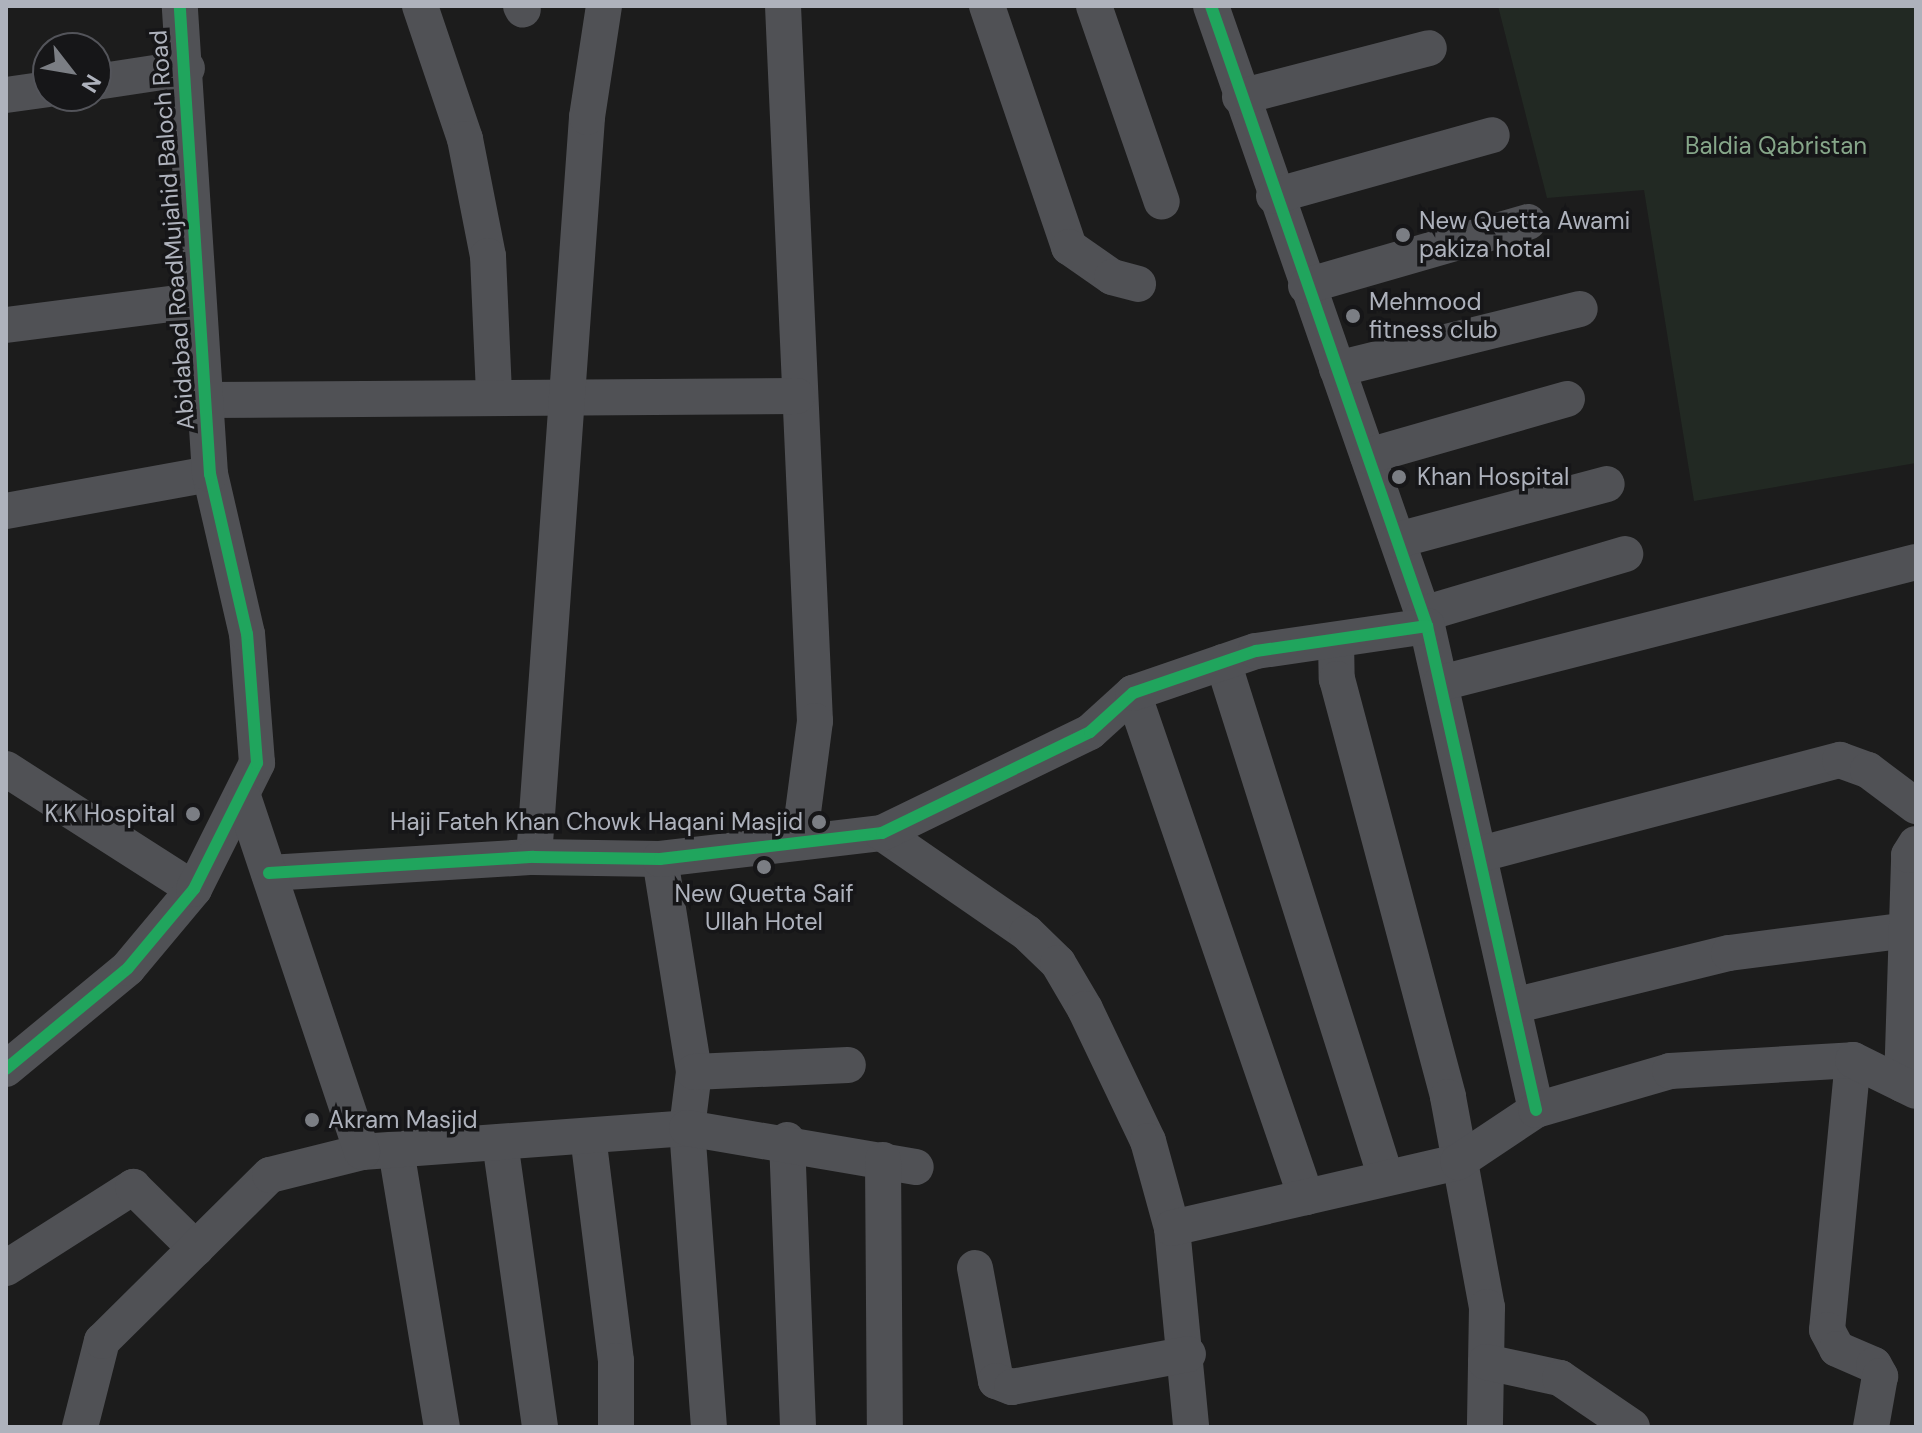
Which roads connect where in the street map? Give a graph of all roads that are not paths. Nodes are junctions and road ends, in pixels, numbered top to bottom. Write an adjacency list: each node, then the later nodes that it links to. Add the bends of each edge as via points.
1 (180, 6): 9 (street, Abidabad RoadMujahid Baloch Road)
2 (420, 6): 24 (street, via 465,139 488,256)
3 (604, 6): 25 (street, via 587,117)
4 (783, 6): 26 (street)
5 (987, 6): 18 (street, via 1069,247 1112,277)
6 (1094, 6): 16 (street)
7 (1211, 6): 13 (street)
8 (1429, 48): 13 (street)
9 (187, 68): 10 (street); 20 (street, Abidabad RoadMujahid Baloch Road)
10 (112, 80)
11 (32, 91): 12 (street)
12 (6, 95)
13 (1240, 97): 15 (street)
14 (1492, 135): 15 (street)
15 (1274, 196): 19 (street)
16 (1162, 202)
17 (1528, 222): 19 (street)
18 (1138, 284)
19 (1306, 286): 23 (street)
20 (194, 301): 22 (street); 28 (street, Abidabad RoadMujahid Baloch Road)
21 (1580, 309): 23 (street)
22 (6, 325)
23 (1337, 369): 29 (street)
24 (494, 395): 25 (street); 28 (street)
25 (567, 395): 26 (street); 48 (street)
26 (797, 396): 45 (street, via 815,721)
27 (1567, 399): 29 (street)
28 (203, 400): 30 (street, Abidabad RoadMujahid Baloch Road)
29 (1368, 456): 33 (street)
30 (210, 474): 32 (street); 42 (street, Abidabad RoadMujahid Baloch Road, via 247,634 257,763)
31 (1607, 484): 33 (street)
32 (6, 511)
33 (1398, 540): 36 (street)
34 (1625, 554): 36 (street)
35 (1916, 562): 39 (street)
36 (1425, 620): 37 (street); 39 (street)
37 (1336, 640): 38 (street); 65 (street, via 1337,679 1448,1097)
38 (1223, 662): 40 (street); 66 (street)
39 (1441, 683): 47 (street)
40 (1133, 693): 44 (street, via 1090,732); 67 (street)
41 (6, 769): 51 (street)
42 (244, 800): 50 (street); 51 (street, Abidabad RoadMujahid Baloch Road)
43 (1916, 806): 47 (street, via 1868,770 1840,760)
44 (882, 833): 45 (street); 68 (street, via 1058,963 1148,1141)
45 (799, 842): 49 (street)
46 (1916, 844): 52 (street, via 1909,855)
47 (1481, 854): 53 (street)
48 (534, 857): 49 (street); 50 (street)
49 (660, 859): 57 (street)
50 (269, 873): 64 (street)
51 (194, 889): 56 (street, Abidabad RoadMujahid Baloch Road, via 128,968)
52 (1911, 929): 53 (street, via 1729,953); 58 (street)
53 (1513, 1006): 59 (street)
54 (1853, 1060): 58 (street); 59 (street, via 1670,1071); 84 (street, via 1827,1330 1837,1349 1874,1365 1880,1376)
55 (848, 1065): 57 (street)
56 (6, 1069)
57 (694, 1072): 60 (street)
58 (1909, 1087)
59 (1536, 1110): 65 (street)
60 (687, 1128): 61 (street); 62 (street); 78 (street)
61 (588, 1136): 63 (street); 77 (street, via 616,1361)
62 (787, 1140): 79 (street); 80 (street, via 899,1164)
63 (500, 1142): 64 (street); 76 (street)
64 (379, 1151): 69 (street, via 270,1175); 75 (street)
65 (1458, 1162): 66 (street); 73 (street, via 1487,1307)
66 (1386, 1178): 67 (street)
67 (1306, 1197): 68 (street)
68 (1172, 1228): 72 (street)
69 (196, 1249): 70 (street, via 133,1187); 74 (street, via 102,1341)
70 (6, 1268)
71 (975, 1268): 72 (street, via 996,1381 1012,1387)
72 (1188, 1354): 81 (street)
73 (1486, 1362): 82 (street); 83 (street, via 1560,1378)
74 (80, 1427)
75 (442, 1427)
76 (540, 1427)
77 (616, 1427)
78 (709, 1427)
79 (798, 1427)
80 (885, 1427)
81 (1191, 1427)
82 (1485, 1427)
83 (1632, 1427)
84 (1871, 1427)

